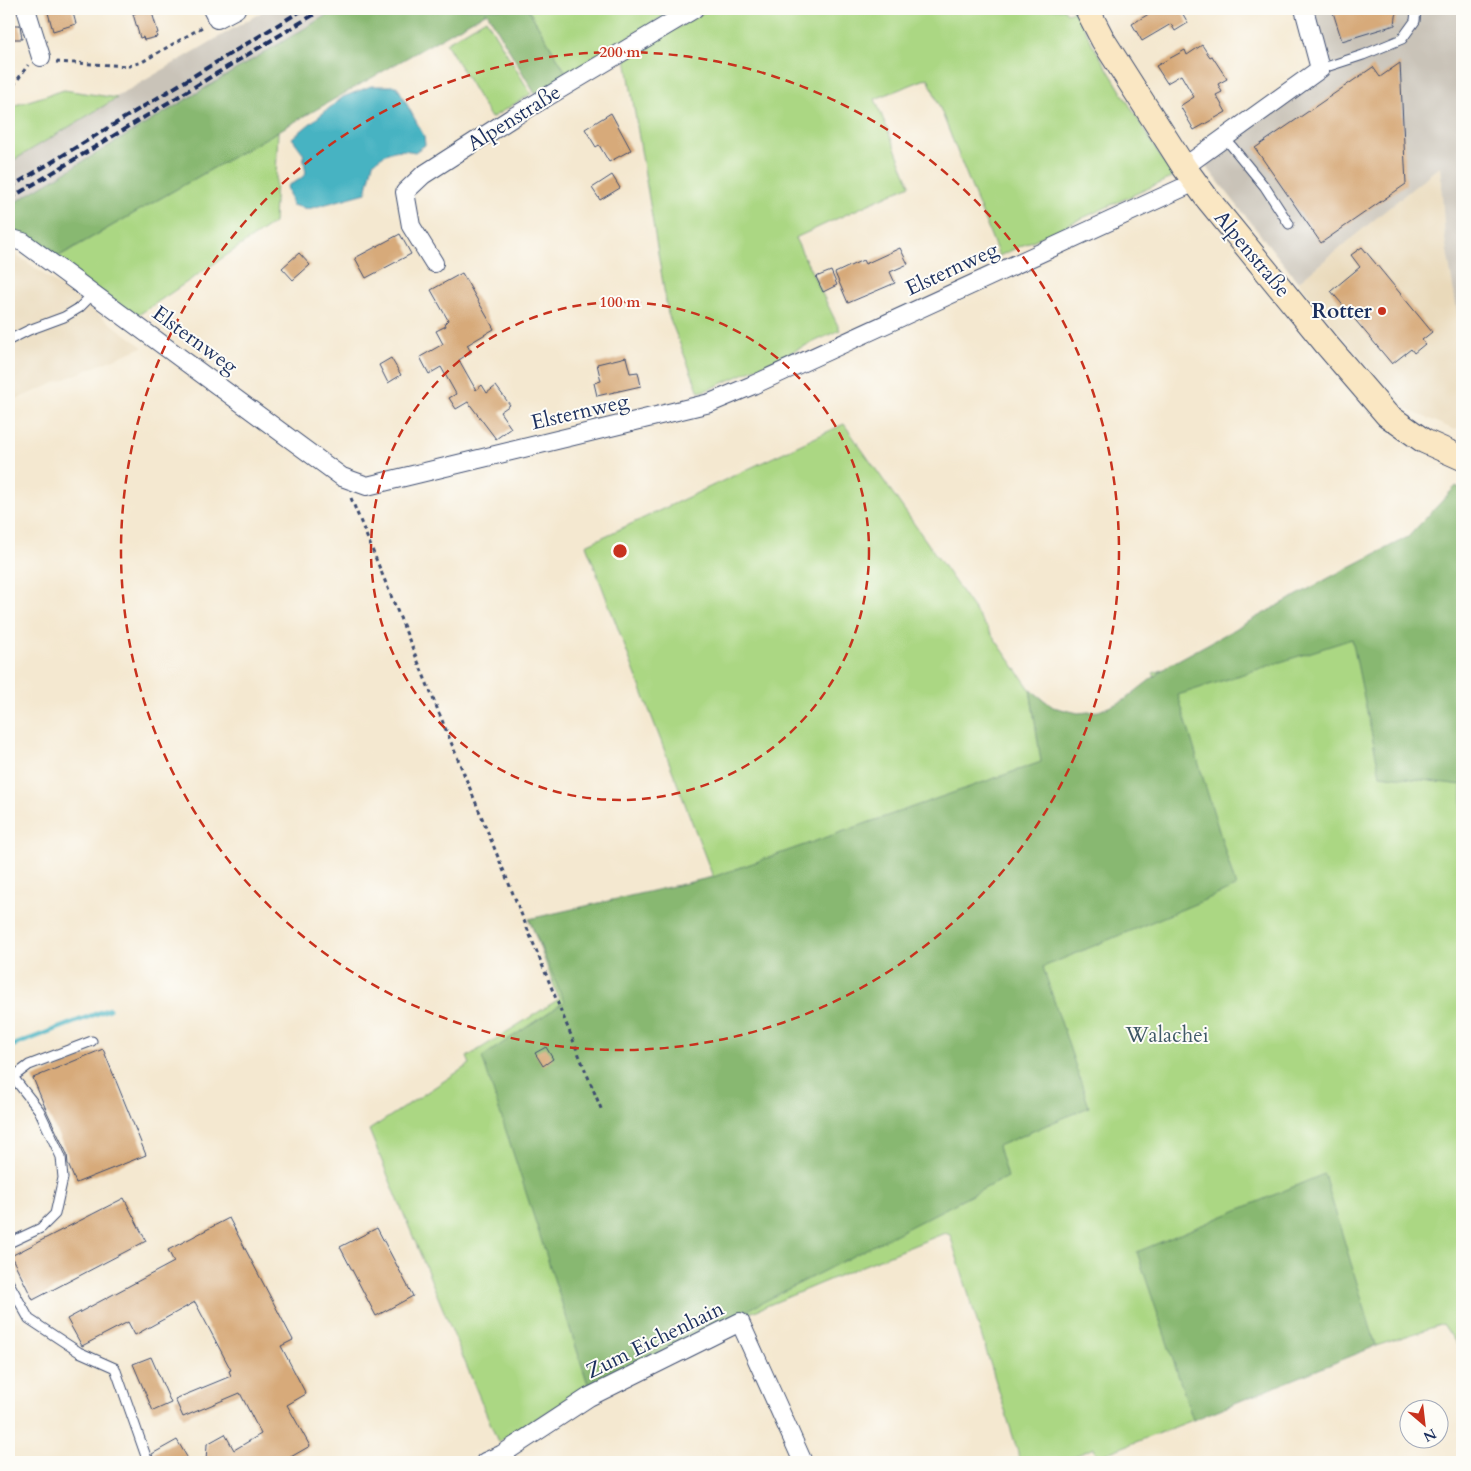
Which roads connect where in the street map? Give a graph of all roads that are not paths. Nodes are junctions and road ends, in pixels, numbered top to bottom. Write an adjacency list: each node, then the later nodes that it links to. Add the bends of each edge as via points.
1 (26, 9): 8 (street)
2 (236, 9): 7 (street)
3 (694, 9): 14 (street, Alpenstraße, via 423,174 405,192 411,226)
4 (1087, 9): 11 (street, Alpenstraße, via 1103,40)
5 (1304, 9): 9 (street)
6 (1416, 9): 9 (lane, via 1415,21 1402,39)
7 (214, 14)
8 (40, 53)
9 (1320, 69): 10 (street, Elsternweg)
10 (1225, 138): 11 (street, Elsternweg); 12 (lane, via 1265,187)
11 (1189, 175): 15 (street, Elsternweg, via 710,403 367,486 342,477); 17 (street, Alpenstraße, via 1387,415 1424,441)
12 (1289, 224)
13 (9, 238): 15 (street, Elsternweg, via 23,242)
14 (434, 263)
15 (93, 294): 16 (lane, via 64,318)
16 (9, 340)
17 (1462, 458)
18 (92, 1041): 19 (lane, via 29,1065)
19 (11, 1078): 20 (lane, via 39,1110 61,1157 63,1178 55,1214 41,1228)
20 (9, 1243)
21 (9, 1283): 22 (lane, via 29,1319 79,1352 114,1368)
22 (148, 1462)
23 (486, 1462): 24 (street, Zum Eichenhain, via 589,1397 740,1322)
24 (803, 1462)

